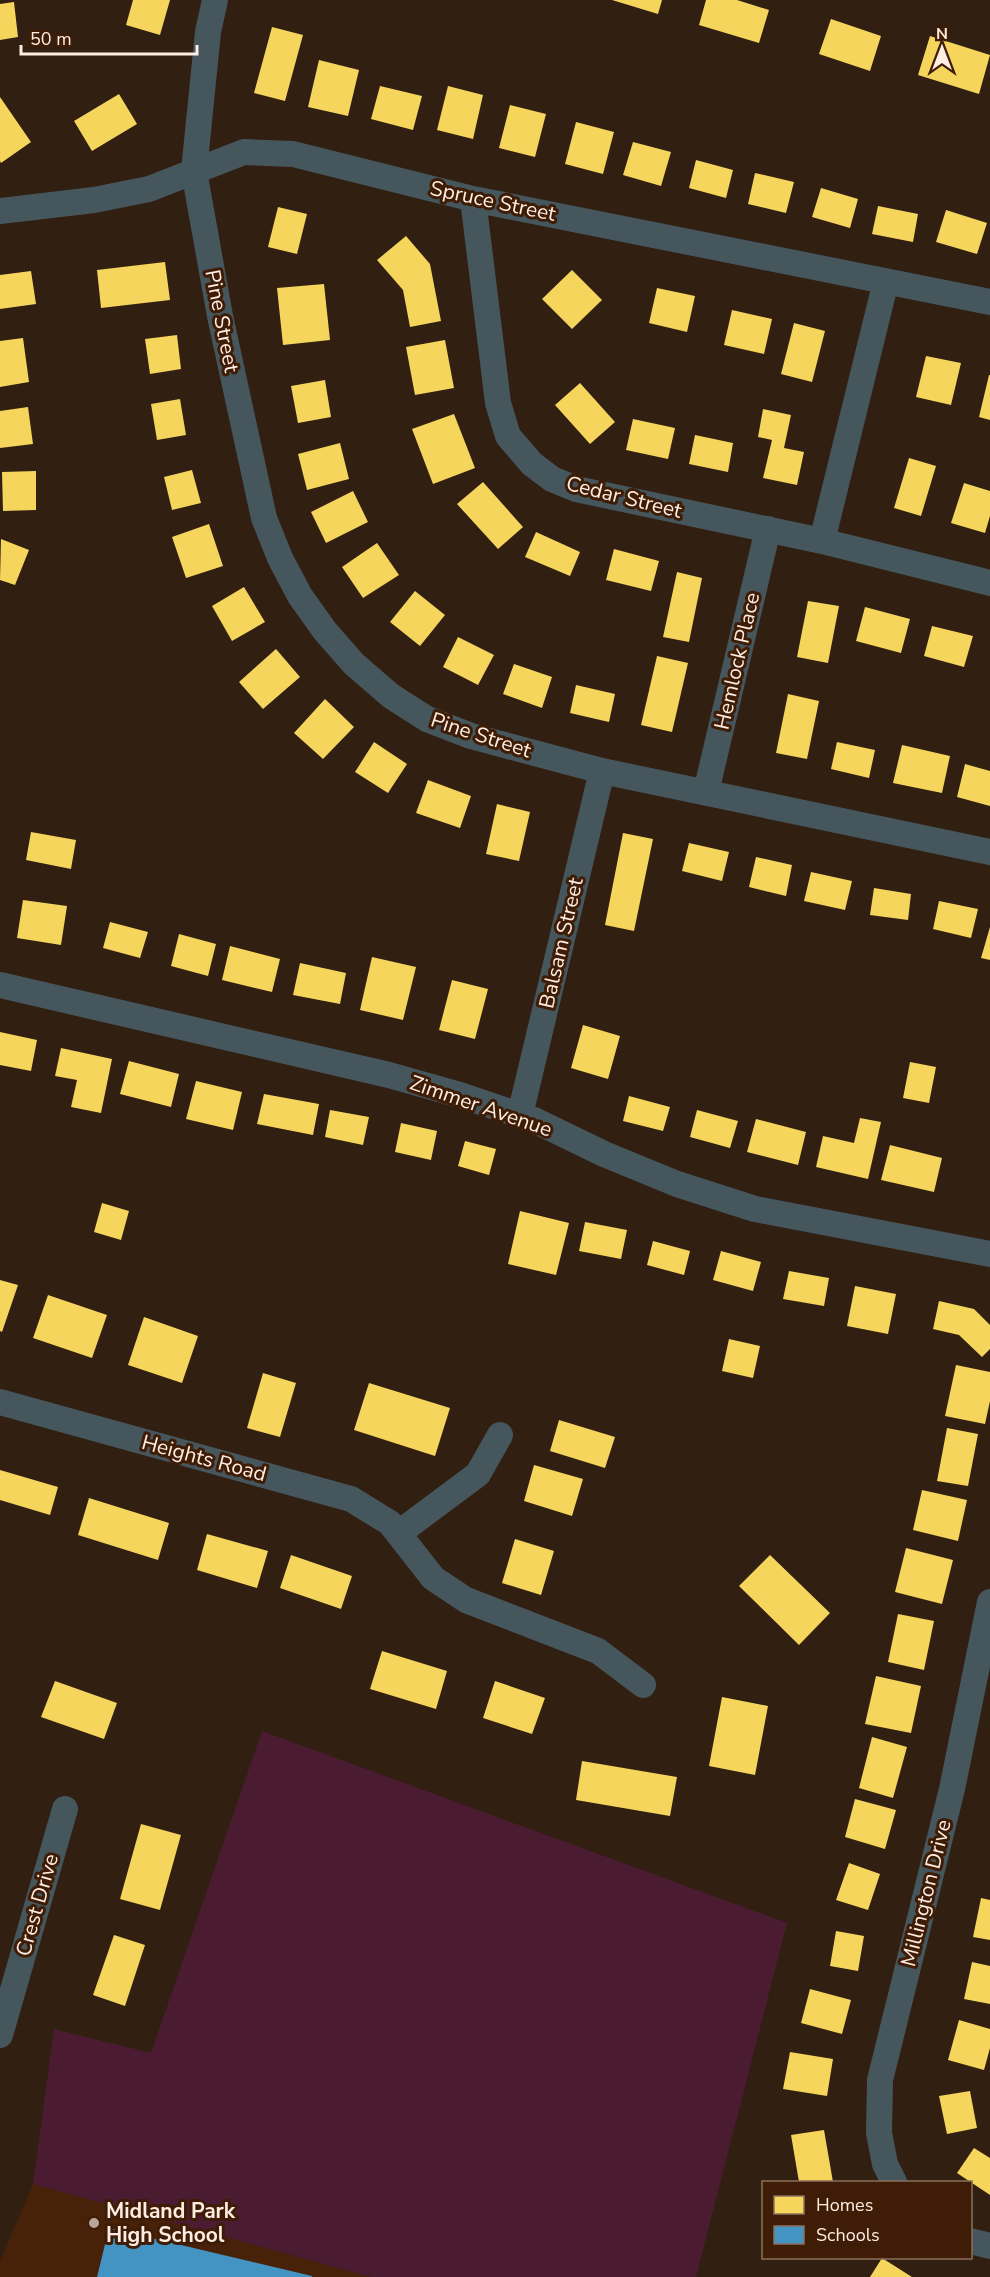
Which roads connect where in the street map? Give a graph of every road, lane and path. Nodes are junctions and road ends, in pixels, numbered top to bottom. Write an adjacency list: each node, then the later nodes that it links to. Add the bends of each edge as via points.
1 (214, 0): 2 (street, Pine Street)
2 (194, 171): 3 (street, Spruce Street, via 244,152 293,154); 4 (street, Spruce Street, via 149,189); 10 (street, Pine Street, via 220,316 264,518 300,596 354,664 391,696 427,719 471,736)
3 (473, 199): 5 (street, Spruce Street); 7 (street, Cedar Street, via 498,404 508,436 532,464 576,489)
4 (0, 211)
5 (886, 281): 6 (street, Spruce Street); 8 (street)
6 (990, 302)
7 (768, 530): 8 (street, Cedar Street); 11 (street, Hemlock Place)
8 (822, 541): 9 (street, Cedar Street)
9 (990, 583)
10 (602, 771): 11 (street, Pine Street); 14 (street, Balsam Street)
11 (706, 792): 12 (street, Pine Street)
12 (990, 852)
13 (0, 985): 14 (street, Zimmer Avenue, via 389,1075)
14 (520, 1115): 15 (street, Zimmer Avenue, via 677,1184 755,1209)
15 (990, 1254)
16 (0, 1402): 18 (street, Heights Road, via 351,1499)
17 (500, 1436): 18 (street, via 478,1474)
18 (399, 1533): 20 (street, Heights Road, via 433,1578 465,1600 598,1651)
19 (990, 1602): 23 (street, Millington Drive, via 952,1789 880,2080 879,2133 885,2164)
20 (643, 1685)
21 (65, 1809): 22 (street, Crest Drive)
22 (0, 2035)
23 (894, 2181)
24 (972, 2242): 25 (street)
25 (990, 2246)

